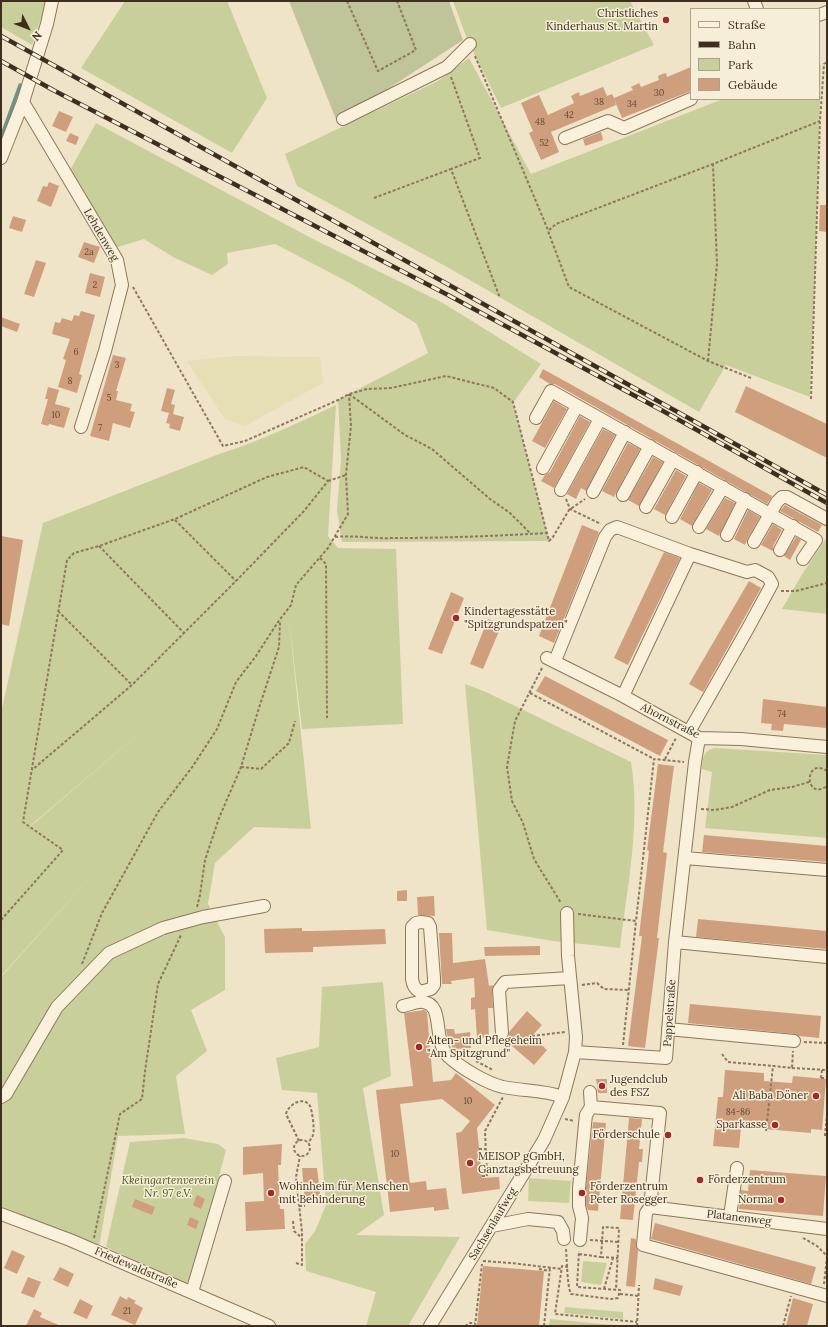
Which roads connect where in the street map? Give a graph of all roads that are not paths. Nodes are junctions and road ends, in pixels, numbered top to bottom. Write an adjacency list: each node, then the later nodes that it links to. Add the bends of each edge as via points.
1 (52, 1): 4 (street)
2 (470, 44): 5 (street, via 447,67)
3 (690, 99): 6 (street, via 624,128 608,121)
4 (23, 102): 7 (street); 11 (street, Lehdenweg, via 117,260 122,285 105,351)
5 (343, 119)
6 (565, 138)
7 (1, 158)
8 (577, 406): 9 (street, via 551,391); 10 (street); 15 (street)
9 (536, 418)
10 (600, 419): 12 (street); 18 (street)
11 (81, 426)
12 (625, 432): 13 (street); 19 (street)
13 (650, 446): 14 (street); 20 (street)
14 (673, 459): 16 (street); 22 (street)
15 (543, 468)
16 (697, 472): 17 (street); 24 (street)
17 (723, 487): 21 (street); 27 (street)
18 (561, 490)
19 (593, 492)
20 (623, 495)
21 (745, 499): 23 (street); 28 (street)
22 (646, 507)
23 (770, 513): 25 (street, via 782,497 787,497); 26 (street); 29 (street)
24 (672, 517)
25 (827, 519)
26 (793, 526): 30 (street); 32 (street, via 816,540)
27 (699, 527)
28 (727, 535)
29 (754, 542)
30 (780, 550)
31 (690, 554): 33 (street); 33 (street, Ahornstraße, via 617,527 604,537 551,659); 34 (street, via 747,572 754,570 768,577 772,584)
32 (803, 559)
33 (623, 696): 34 (street, Ahornstraße)
34 (690, 733): 35 (street, Ahornstraße); 36 (street, Pappelstraße, via 695,762)
35 (827, 747)
36 (685, 858): 37 (street); 40 (street, Pappelstraße)
37 (827, 870)
38 (264, 906): 50 (street, via 163,928 109,953 57,1007 6,1094)
39 (567, 913): 42 (street)
40 (676, 942): 41 (street); 45 (street, Pappelstraße)
41 (827, 957)
42 (571, 982): 46 (street, via 505,982 499,990); 48 (street, via 576,1030)
43 (425, 997): 43 (street, via 413,985 412,979 412,927 421,922 428,923 430,927 434,978 434,985); 44 (street, via 423,1002); 51 (street, via 437,1014 438,1035 442,1048 480,1078 506,1087)
44 (402, 1006)
45 (668, 1029): 47 (street); 48 (street, Pappelstraße, via 666,1058)
46 (502, 1033)
47 (797, 1041)
48 (575, 1052): 51 (street, Sachsenlaufweg)
49 (590, 1092): 52 (street)
50 (1, 1097)
51 (563, 1097): 58 (street, Sachsenlaufweg, via 544,1140)
52 (591, 1108): 55 (street, via 660,1113); 61 (street, via 586,1115 579,1188 579,1206)
53 (737, 1168): 57 (street)
54 (225, 1181): 62 (street)
55 (650, 1207): 57 (street, Platanenweg); 63 (street, via 646,1213 643,1245)
56 (1, 1214): 62 (street, Friedewaldstraße, via 70,1240)
57 (730, 1216): 59 (street, Platanenweg)
58 (492, 1226): 60 (street, via 528,1219 558,1222 563,1230); 65 (street, Sachsenlaufweg)
59 (827, 1229)
60 (564, 1239)
61 (585, 1240)
62 (192, 1292): 64 (street, Friedewaldstraße)
63 (825, 1296)
64 (269, 1326)
65 (430, 1326)

